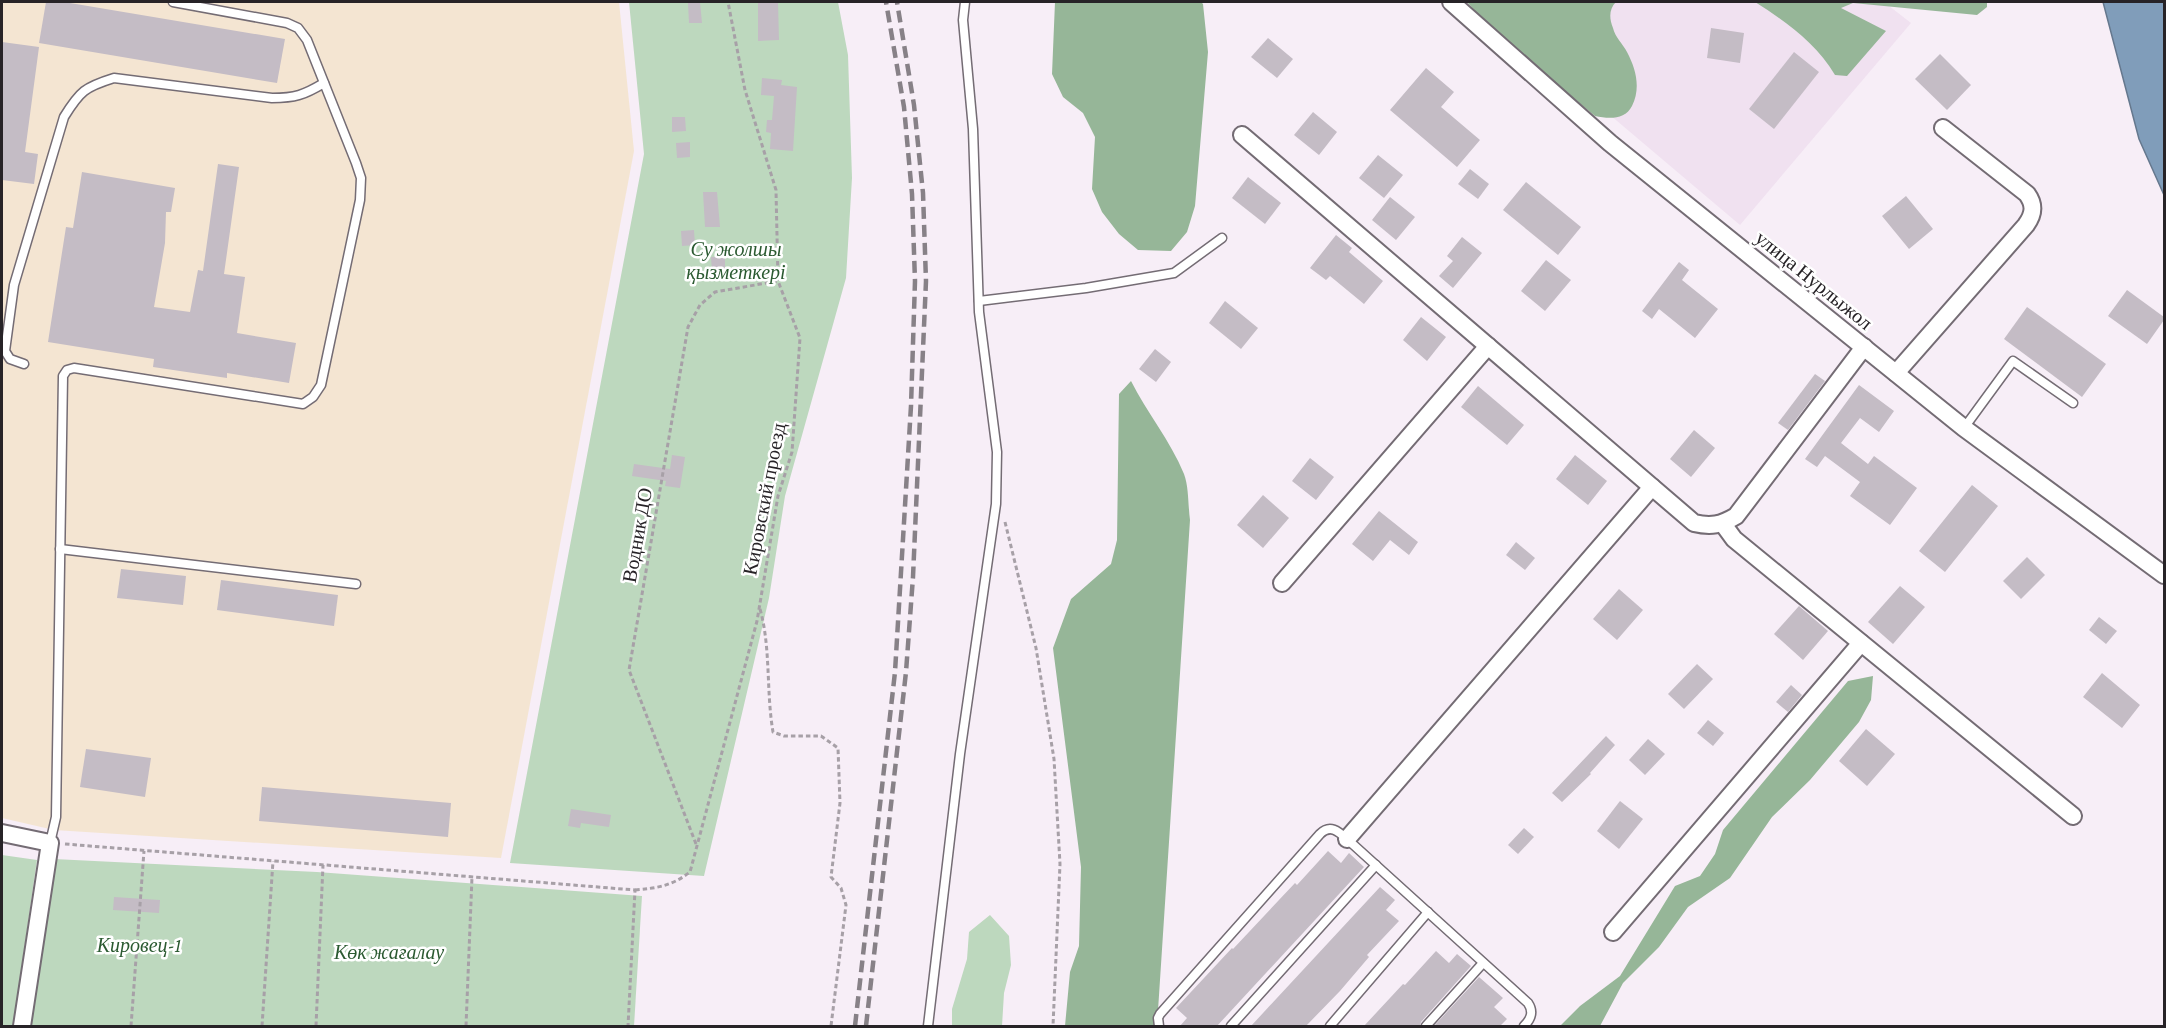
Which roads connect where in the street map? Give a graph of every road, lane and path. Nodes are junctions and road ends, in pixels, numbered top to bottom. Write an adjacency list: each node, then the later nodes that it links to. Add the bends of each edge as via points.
1 (173, 2): 5 (lane, via 298,28 307,40)
2 (728, 2): 9 (path, Кировский проезд, via 745,90 776,190)
3 (965, 2): 10 (lane)
4 (1451, 2): 12 (street, улица Нурлыжол, via 1610,143)
5 (324, 83): 13 (lane, via 294,98 272,98 114,78 94,84 78,95 64,117 14,285 5,351 10,359); 20 (lane, via 361,178 360,200 321,385 313,397 295,405 74,368 67,370 63,376)
6 (1943, 128): 14 (street, via 2027,194 2033,208 2026,225)
7 (1242, 135): 11 (street)
8 (1222, 238): 10 (lane, via 1174,273)
9 (778, 281): 24 (path, Кировский проезд, via 800,338 792,452 778,496); 30 (path, Водник ДО, via 715,292 700,305 688,327 629,670)
10 (979, 301): 18 (lane, via 997,452)
11 (1488, 346): 17 (street); 22 (street)
12 (1864, 347): 14 (street, улица Нурлыжол); 19 (street, via 1736,516)
13 (24, 363)
14 (1896, 373): 16 (street, улица Нурлыжол)
15 (2073, 404): 16 (lane, via 2013,361)
16 (1965, 428): 21 (street, улица Нурлыжол)
17 (1652, 487): 19 (street, via 1694,523); 28 (street)
18 (996, 504): 47 (lane, via 960,754); 48 (path, via 1008,526 1036,648 1054,759 1060,864)
19 (1723, 524): 25 (street, via 1734,539)
20 (60, 549): 23 (lane); 29 (lane, via 56,817)
21 (2164, 575)
22 (1282, 583)
23 (356, 584)
24 (759, 605): 30 (path, Кировский проезд); 46 (path, via 765,626 773,732 784,736 821,736 838,748 840,803 831,878 841,888 846,905)
25 (1861, 643): 26 (street); 38 (street)
26 (2073, 816)
27 (2, 833): 29 (street)
28 (1347, 839): 34 (lane); 49 (lane, via 1334,829 1324,830 1160,1014)
29 (50, 843): 31 (path, Кировский проезд); 40 (street)
30 (697, 846): 36 (path, Кировский проезд, via 690,872 678,882)
31 (144, 851): 32 (path, Кировский проезд); 41 (path)
32 (273, 861): 33 (path, Кировский проезд); 42 (path)
33 (323, 865): 35 (path, Кировский проезд); 43 (path)
34 (1376, 865): 37 (lane); 50 (lane)
35 (472, 877): 36 (path, Кировский проезд); 44 (path)
36 (635, 890): 45 (path)
37 (1428, 912): 39 (lane); 51 (lane)
38 (1612, 932)
39 (1483, 963): 52 (lane); 53 (lane, via 1531,1008 1531,1018)
40 (22, 1026)
41 (130, 1026)
42 (262, 1026)
43 (316, 1026)
44 (466, 1026)
45 (628, 1026)
46 (831, 1026)
47 (928, 1026)
48 (1053, 1026)
49 (1159, 1026)
50 (1232, 1026)
51 (1330, 1026)
52 (1426, 1026)
53 (1524, 1026)

